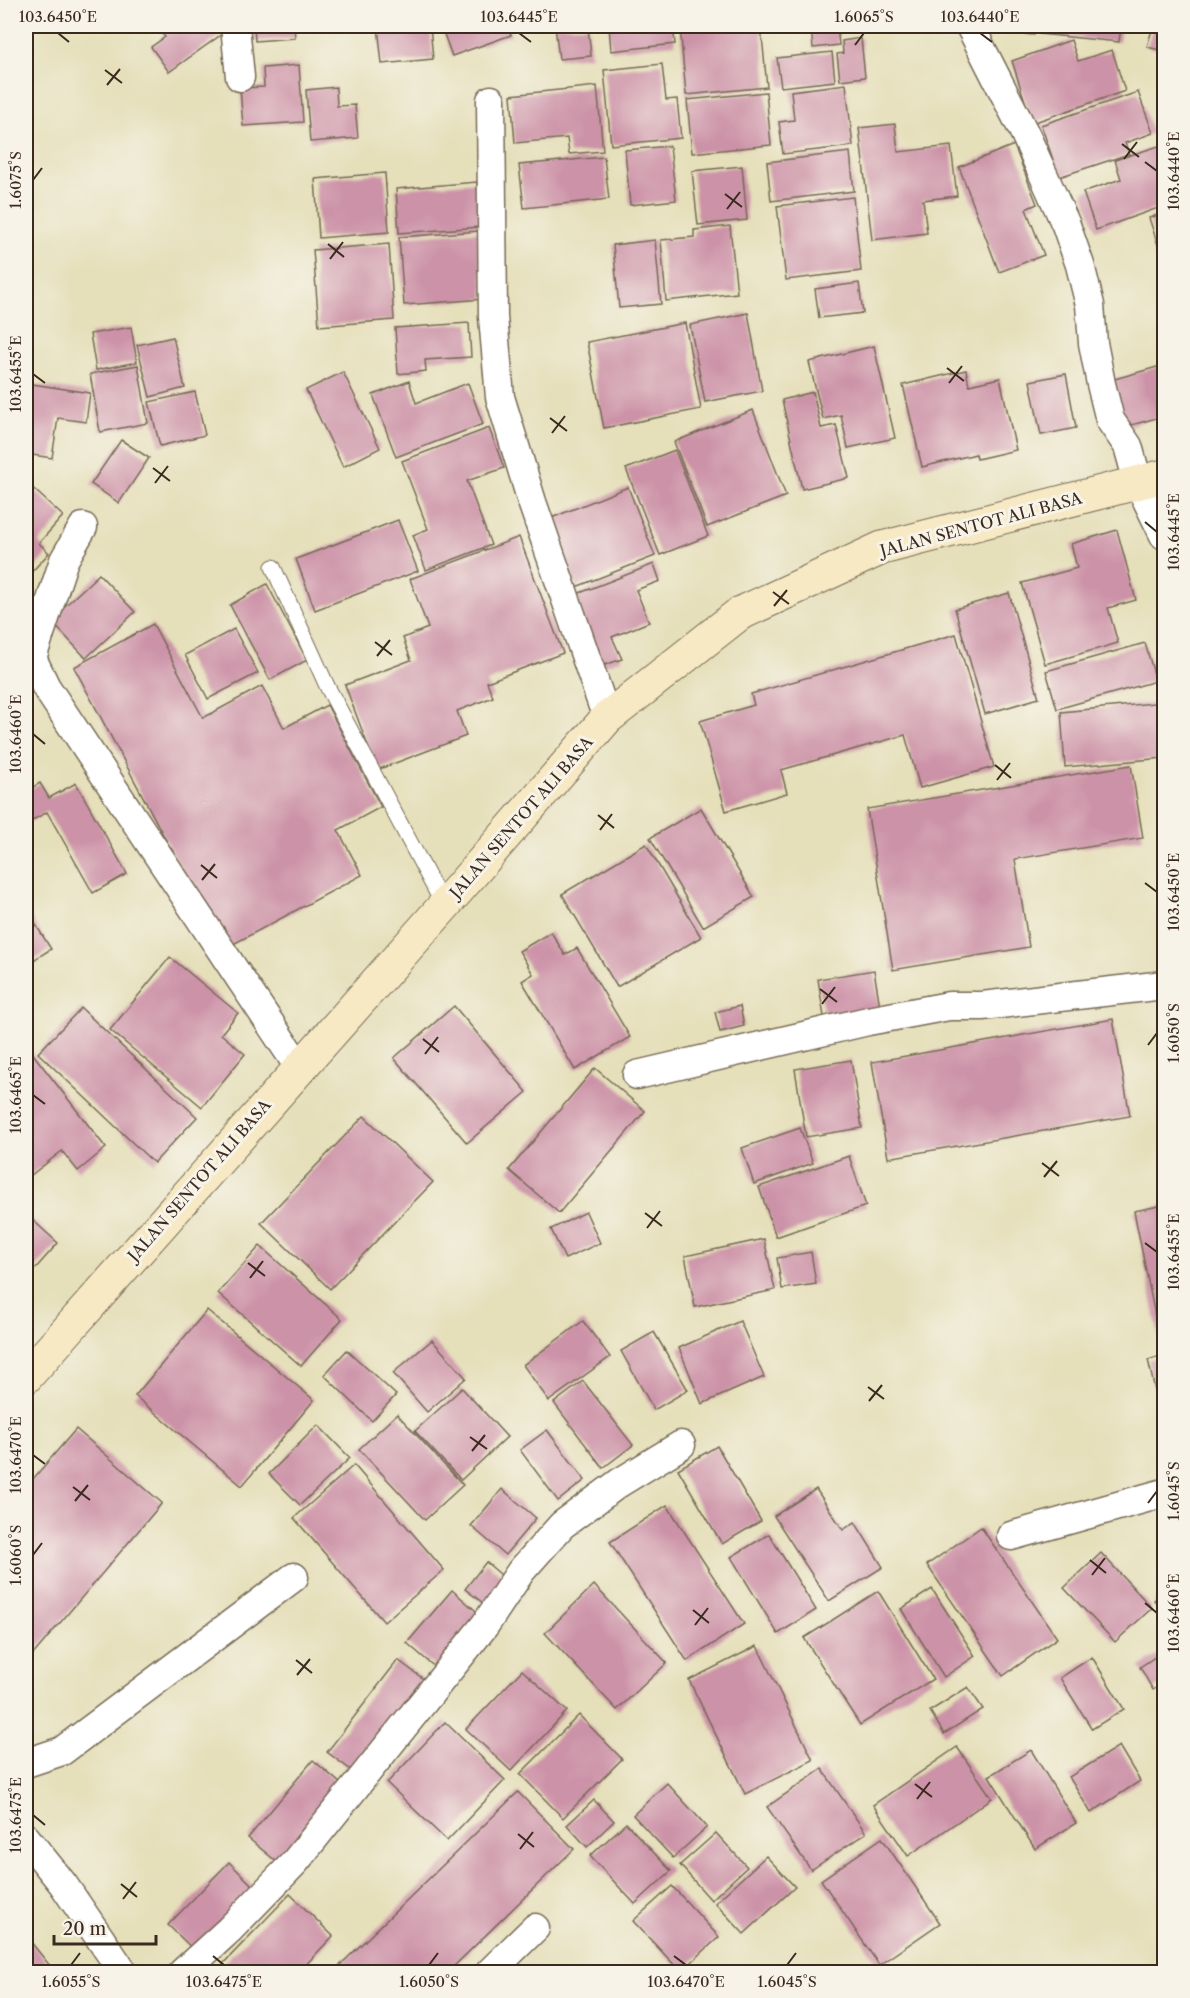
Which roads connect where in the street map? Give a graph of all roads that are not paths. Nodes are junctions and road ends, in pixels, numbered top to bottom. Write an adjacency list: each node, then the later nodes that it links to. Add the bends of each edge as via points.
1 (235, 26): 3 (street)
2 (970, 26): 5 (street, via 1066,225 1090,305 1095,353 1110,420)
3 (240, 77)
4 (491, 100): 10 (street, via 493,317 500,397)
5 (1151, 479): 7 (street); 10 (main road, JALAN SENTOT ALI BASA, via 882,548 739,614)
6 (83, 526): 9 (street, via 64,560)
7 (1164, 535)
8 (273, 567): 11 (lane, via 327,686)
9 (29, 658): 13 (street)
10 (607, 718): 11 (main road, JALAN SENTOT ALI BASA)
11 (444, 906): 13 (main road, JALAN SENTOT ALI BASA)
12 (1164, 985): 14 (street, via 938,1008)
13 (299, 1067): 15 (main road, JALAN SENTOT ALI BASA)
14 (638, 1075)
15 (26, 1377)
16 (681, 1445): 24 (street, via 619,1483 562,1525 521,1571 485,1625 295,1862)
17 (1164, 1493): 18 (street)
18 (1011, 1536)
19 (294, 1577): 20 (street, via 62,1751)
20 (26, 1763)
21 (26, 1838): 23 (street)
22 (536, 1928): 25 (street)
23 (123, 1972)
24 (183, 1972)
25 (490, 1972)

